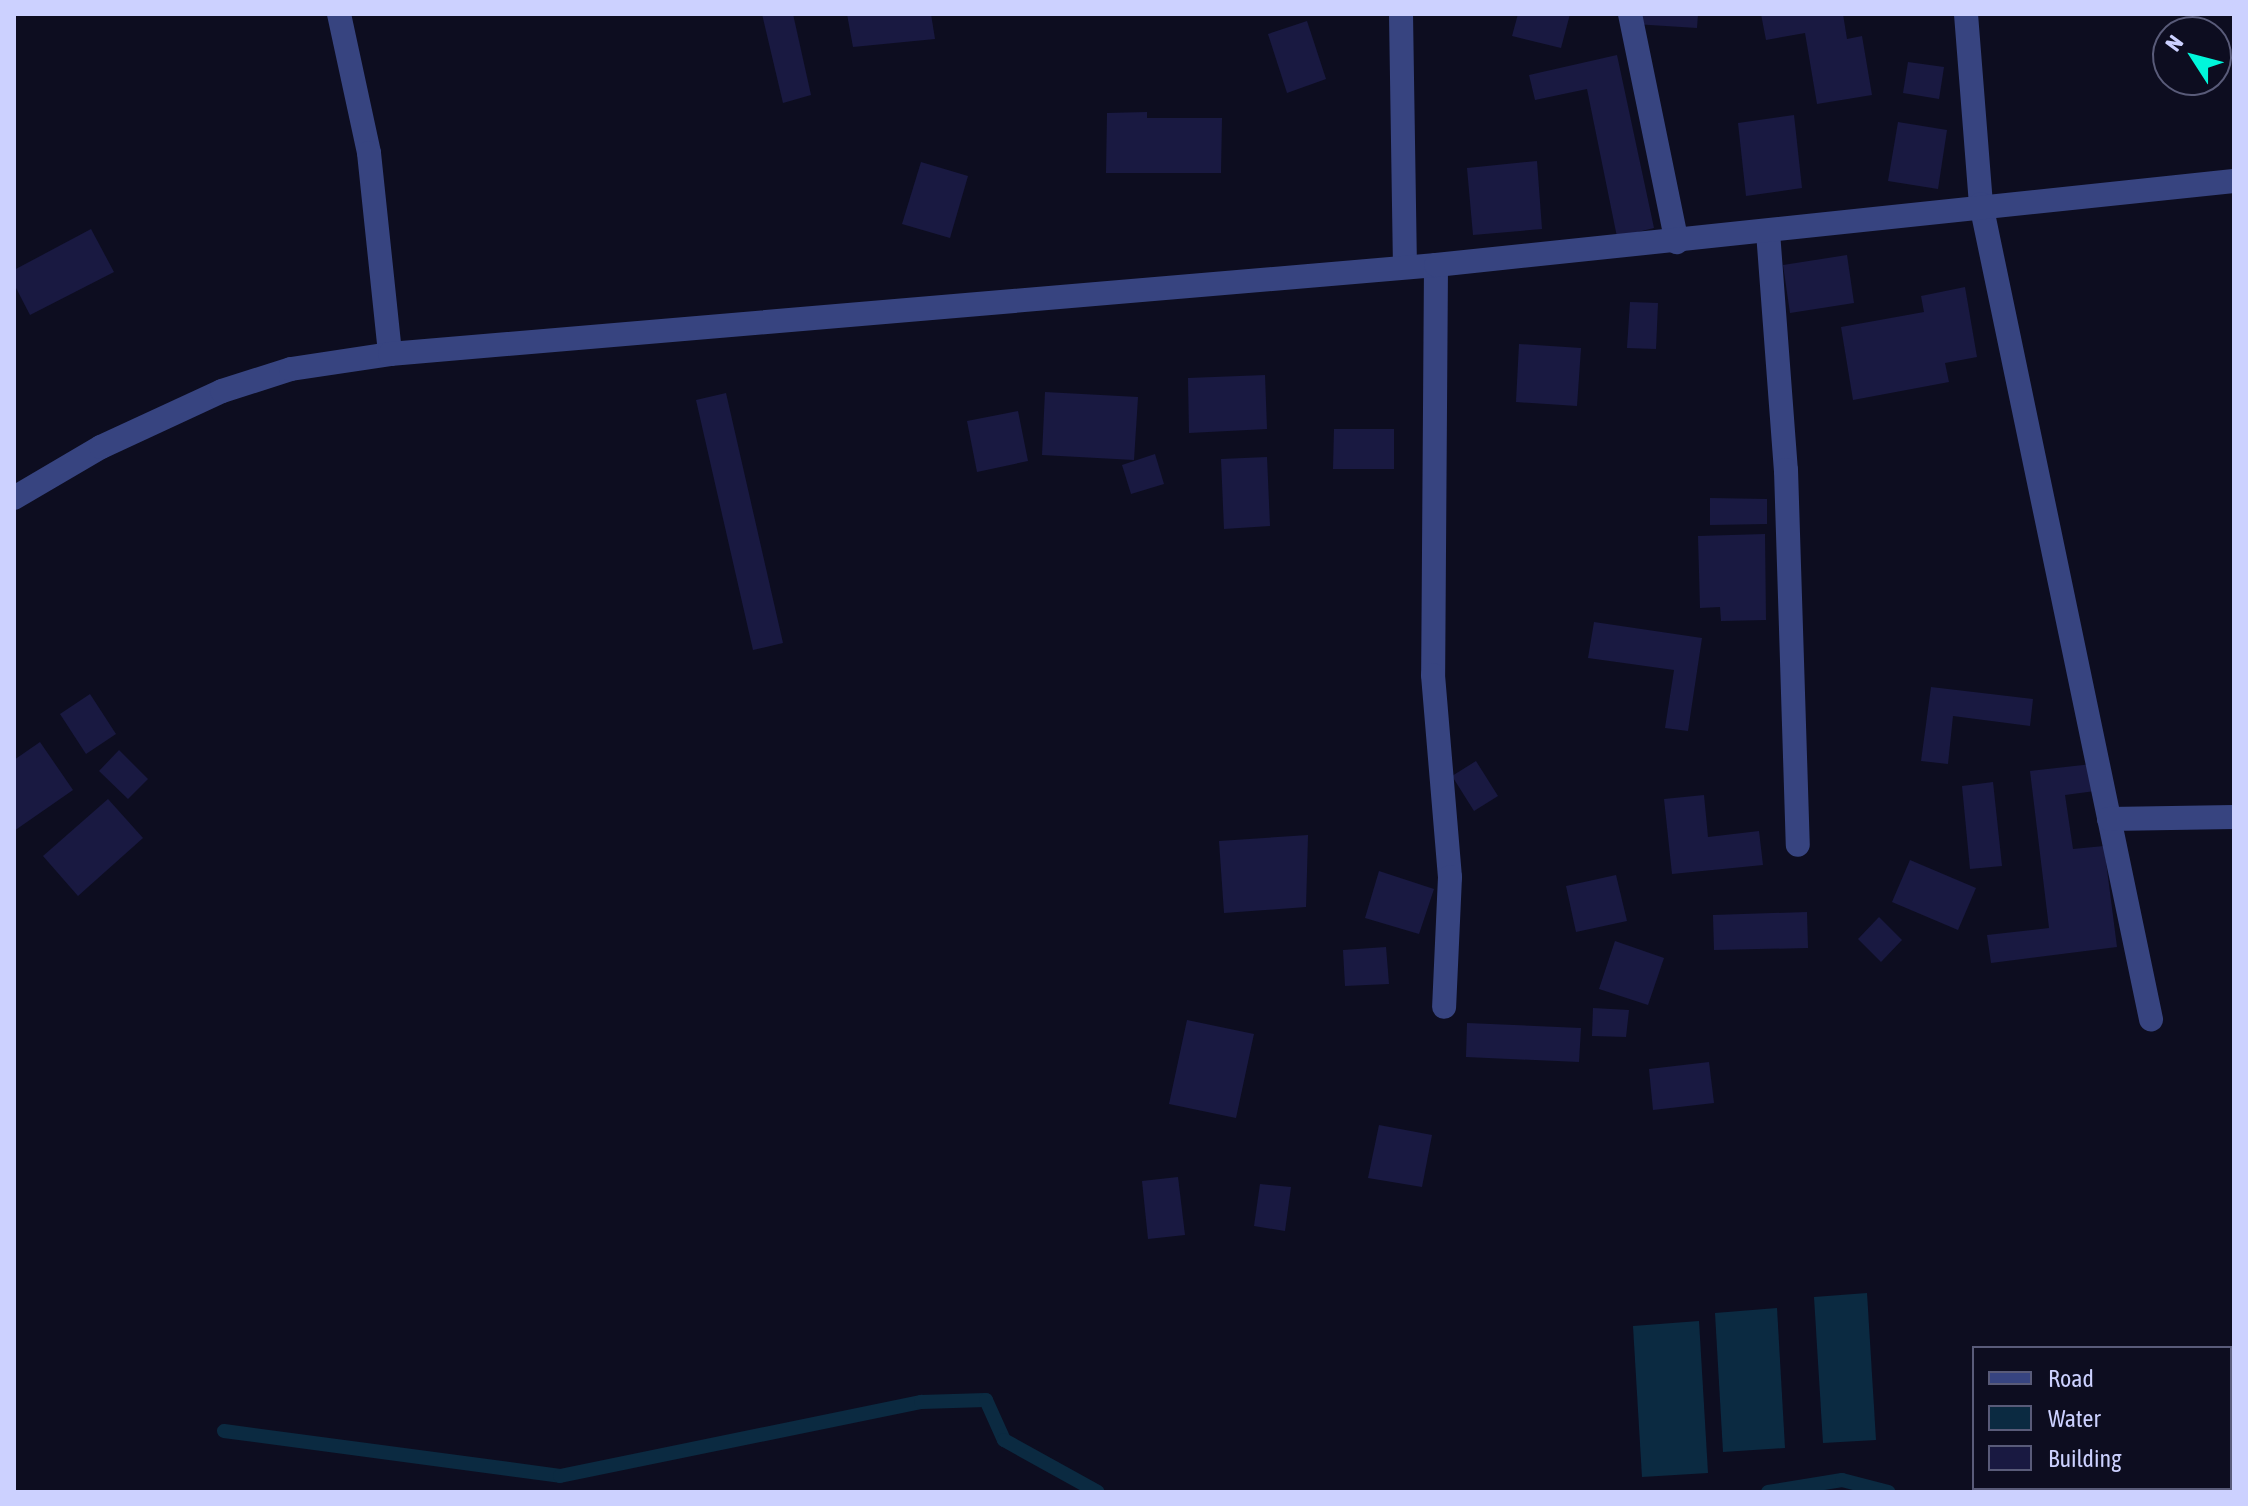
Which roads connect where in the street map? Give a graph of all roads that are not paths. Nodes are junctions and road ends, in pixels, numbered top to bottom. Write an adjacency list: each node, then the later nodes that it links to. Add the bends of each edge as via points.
1 (339, 14): 11 (street, via 369,153)
2 (1401, 14): 10 (street)
3 (1630, 14): 8 (street)
4 (1966, 14): 6 (street)
5 (2234, 181): 6 (street)
6 (1981, 204): 7 (street); 14 (street)
7 (1768, 232): 8 (street); 15 (street, via 1786,470)
8 (1677, 242): 9 (street)
9 (1436, 265): 10 (street); 16 (street, via 1433,675 1450,877)
10 (1405, 266): 11 (street)
11 (390, 354): 12 (street, via 291,369 222,391 101,447)
12 (14, 498)
13 (2234, 817): 14 (street)
14 (2109, 819): 17 (street)
15 (1798, 845)
16 (1444, 1007)
17 (2151, 1019)

